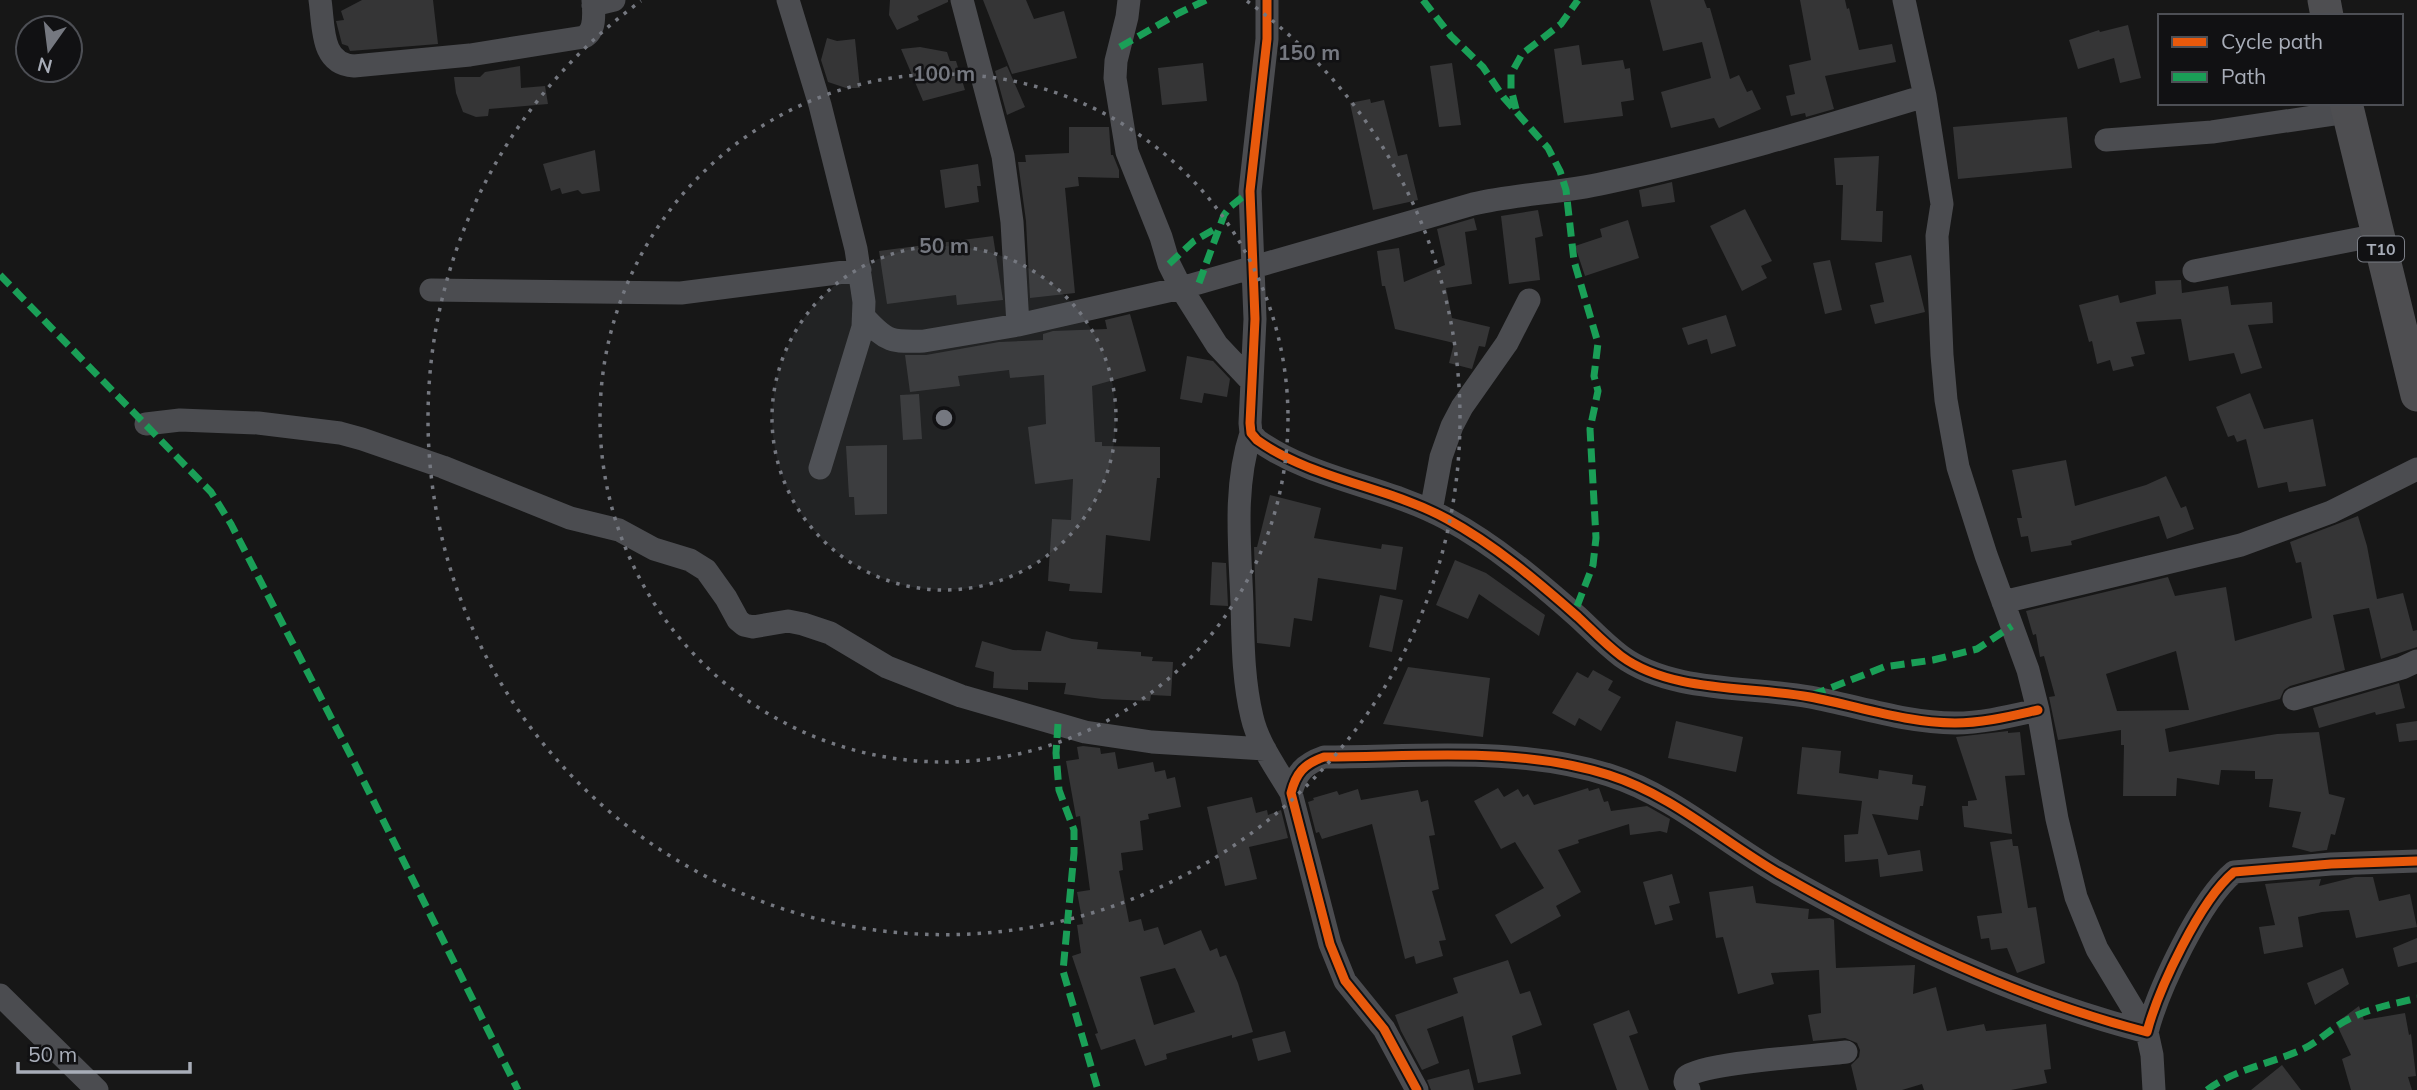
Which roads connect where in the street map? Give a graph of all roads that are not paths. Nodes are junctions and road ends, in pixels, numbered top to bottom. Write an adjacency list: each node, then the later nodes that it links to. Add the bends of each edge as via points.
1 (320, 0): 7 (street, via 330,56 354,66 470,55 584,37 591,32)
2 (788, 0): 13 (street, via 820,105)
3 (962, 0): 19 (street, via 1003,156)
4 (1129, 0): 15 (street, via 1115,78 1123,132 1134,173)
5 (1267, 0): 12 (street, via 1268,39 1250,191)
6 (1904, 0): 8 (street)
7 (600, 2)
8 (1925, 96): 12 (street, via 1648,173 1496,198); 28 (street, via 1942,204 1937,236 1950,431)
9 (2347, 107): 10 (street, via 2212,132); 11 (highway, T10)
10 (2106, 140)
11 (2378, 235): 14 (street); 20 (highway, T10)
12 (1254, 267): 15 (street); 21 (street)
13 (860, 270): 16 (street, via 681,293); 18 (street)
14 (2194, 271)
15 (1181, 288): 19 (street); 21 (street, via 1217,345)
16 (431, 290)
17 (1529, 300): 27 (street, via 1501,353 1452,426)
18 (865, 318): 19 (street, via 883,338 903,342); 25 (street)
19 (1018, 325)
20 (2409, 333): 22 (highway, T10)
21 (1251, 381): 24 (street)
22 (2417, 394)
23 (146, 425): 32 (street, via 180,420 258,423 362,439 570,519 619,530 690,561 706,570 744,625 803,624 830,633 887,667 950,692 1085,732)
24 (1251, 433): 27 (street, via 1266,446 1310,467); 32 (street, via 1244,453 1239,506 1243,648 1252,718)
25 (820, 468)
26 (2417, 469): 28 (street, via 2331,512 2241,545)
27 (1431, 511): 31 (street, via 1505,555 1621,656 1658,675 1954,723)
28 (2003, 602): 31 (street)
29 (2417, 661): 30 (street)
30 (2294, 699)
31 (2038, 710): 36 (street, via 2079,908 2096,949)
32 (1265, 750): 33 (street)
33 (1291, 793): 36 (street, via 1300,770 1324,757 1510,758 1610,775 1674,804 1774,870 1918,946 2059,1006); 39 (street, via 1342,973 1384,1029)
34 (2417, 861): 36 (street, via 2234,872 2193,926 2158,997)
35 (0, 995): 38 (street)
36 (2147, 1032): 41 (street)
37 (1846, 1052): 40 (street, via 1699,1070 1686,1077)
38 (97, 1090)
39 (1417, 1090)
40 (1689, 1090)
41 (2154, 1090)

